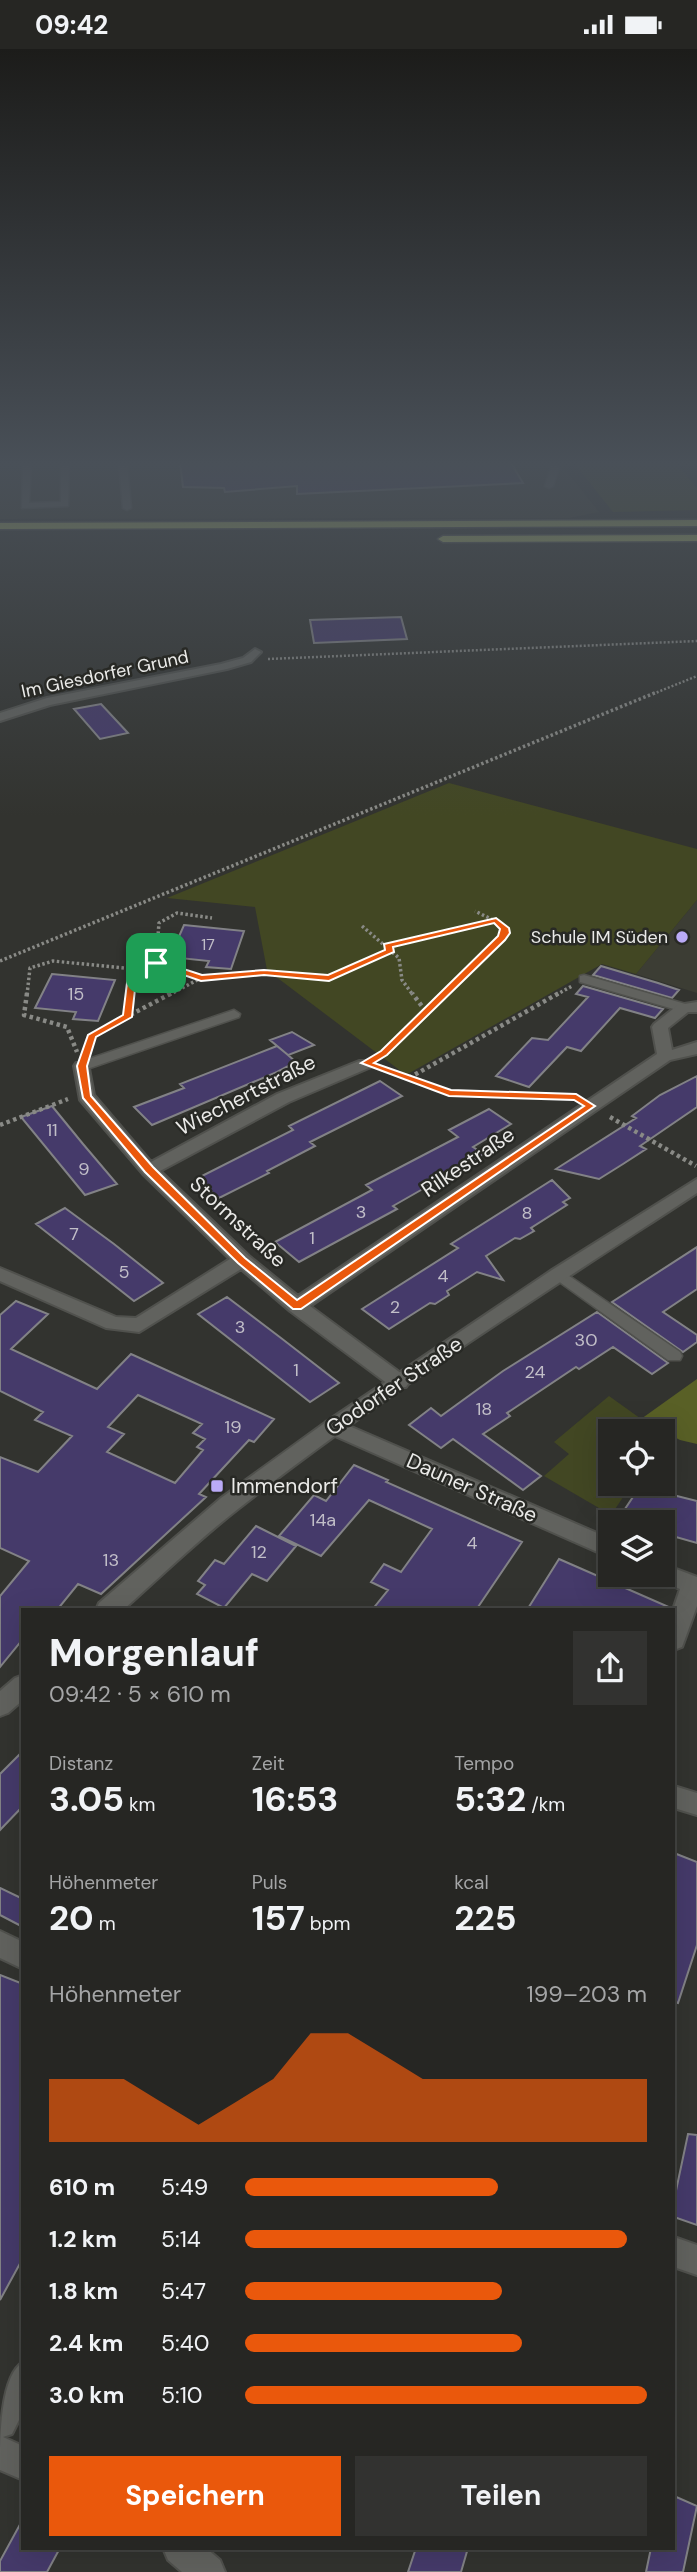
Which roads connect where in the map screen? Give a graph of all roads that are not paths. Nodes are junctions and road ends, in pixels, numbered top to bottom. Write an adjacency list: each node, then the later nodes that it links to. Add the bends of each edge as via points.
1 (251, 656): 2 (street, Im Giesdorfer Grund)
2 (0, 716)
3 (584, 978): 4 (lane)
4 (691, 1008): 7 (street, via 660,1027)
5 (234, 1014): 9 (lane)
6 (697, 1047): 7 (street, Rilkestraße)
7 (665, 1056): 15 (street, Rilkestraße)
8 (365, 1064): 10 (street, Wiechertstraße, via 283,1098)
9 (82, 1066): 10 (street, Stormstraße, via 86,1093)
10 (149, 1170): 12 (street, Stormstraße)
11 (697, 1185): 14 (street, Godorfer Straße)
12 (242, 1260): 13 (street, via 139,1325 128,1326 113,1324); 15 (street, Stormstraße)
13 (0, 1274)
14 (559, 1274): 16 (lane); 17 (street, Godorfer Straße)
15 (297, 1306): 17 (street, Stormstraße)
16 (674, 1356)
17 (399, 1382): 18 (street, Godorfer Straße)
18 (333, 1427): 19 (street, Dauner Straße); 22 (street, Godorfer Straße, via 192,1534)
19 (598, 1543)
20 (675, 1578): 21 (street)
21 (695, 1586): 23 (street)
22 (109, 1608)
23 (675, 1637)
24 (21, 1687): 25 (street)
25 (0, 1706)
26 (675, 1797): 27 (street)
27 (697, 1804)
28 (0, 1944): 29 (street)
29 (21, 1955)
30 (675, 2252): 31 (street)
31 (697, 2260)
32 (21, 2382): 33 (street)
33 (0, 2422)
34 (0, 2452): 35 (street)
35 (21, 2463)
36 (182, 2550): 37 (street)
37 (208, 2572)

